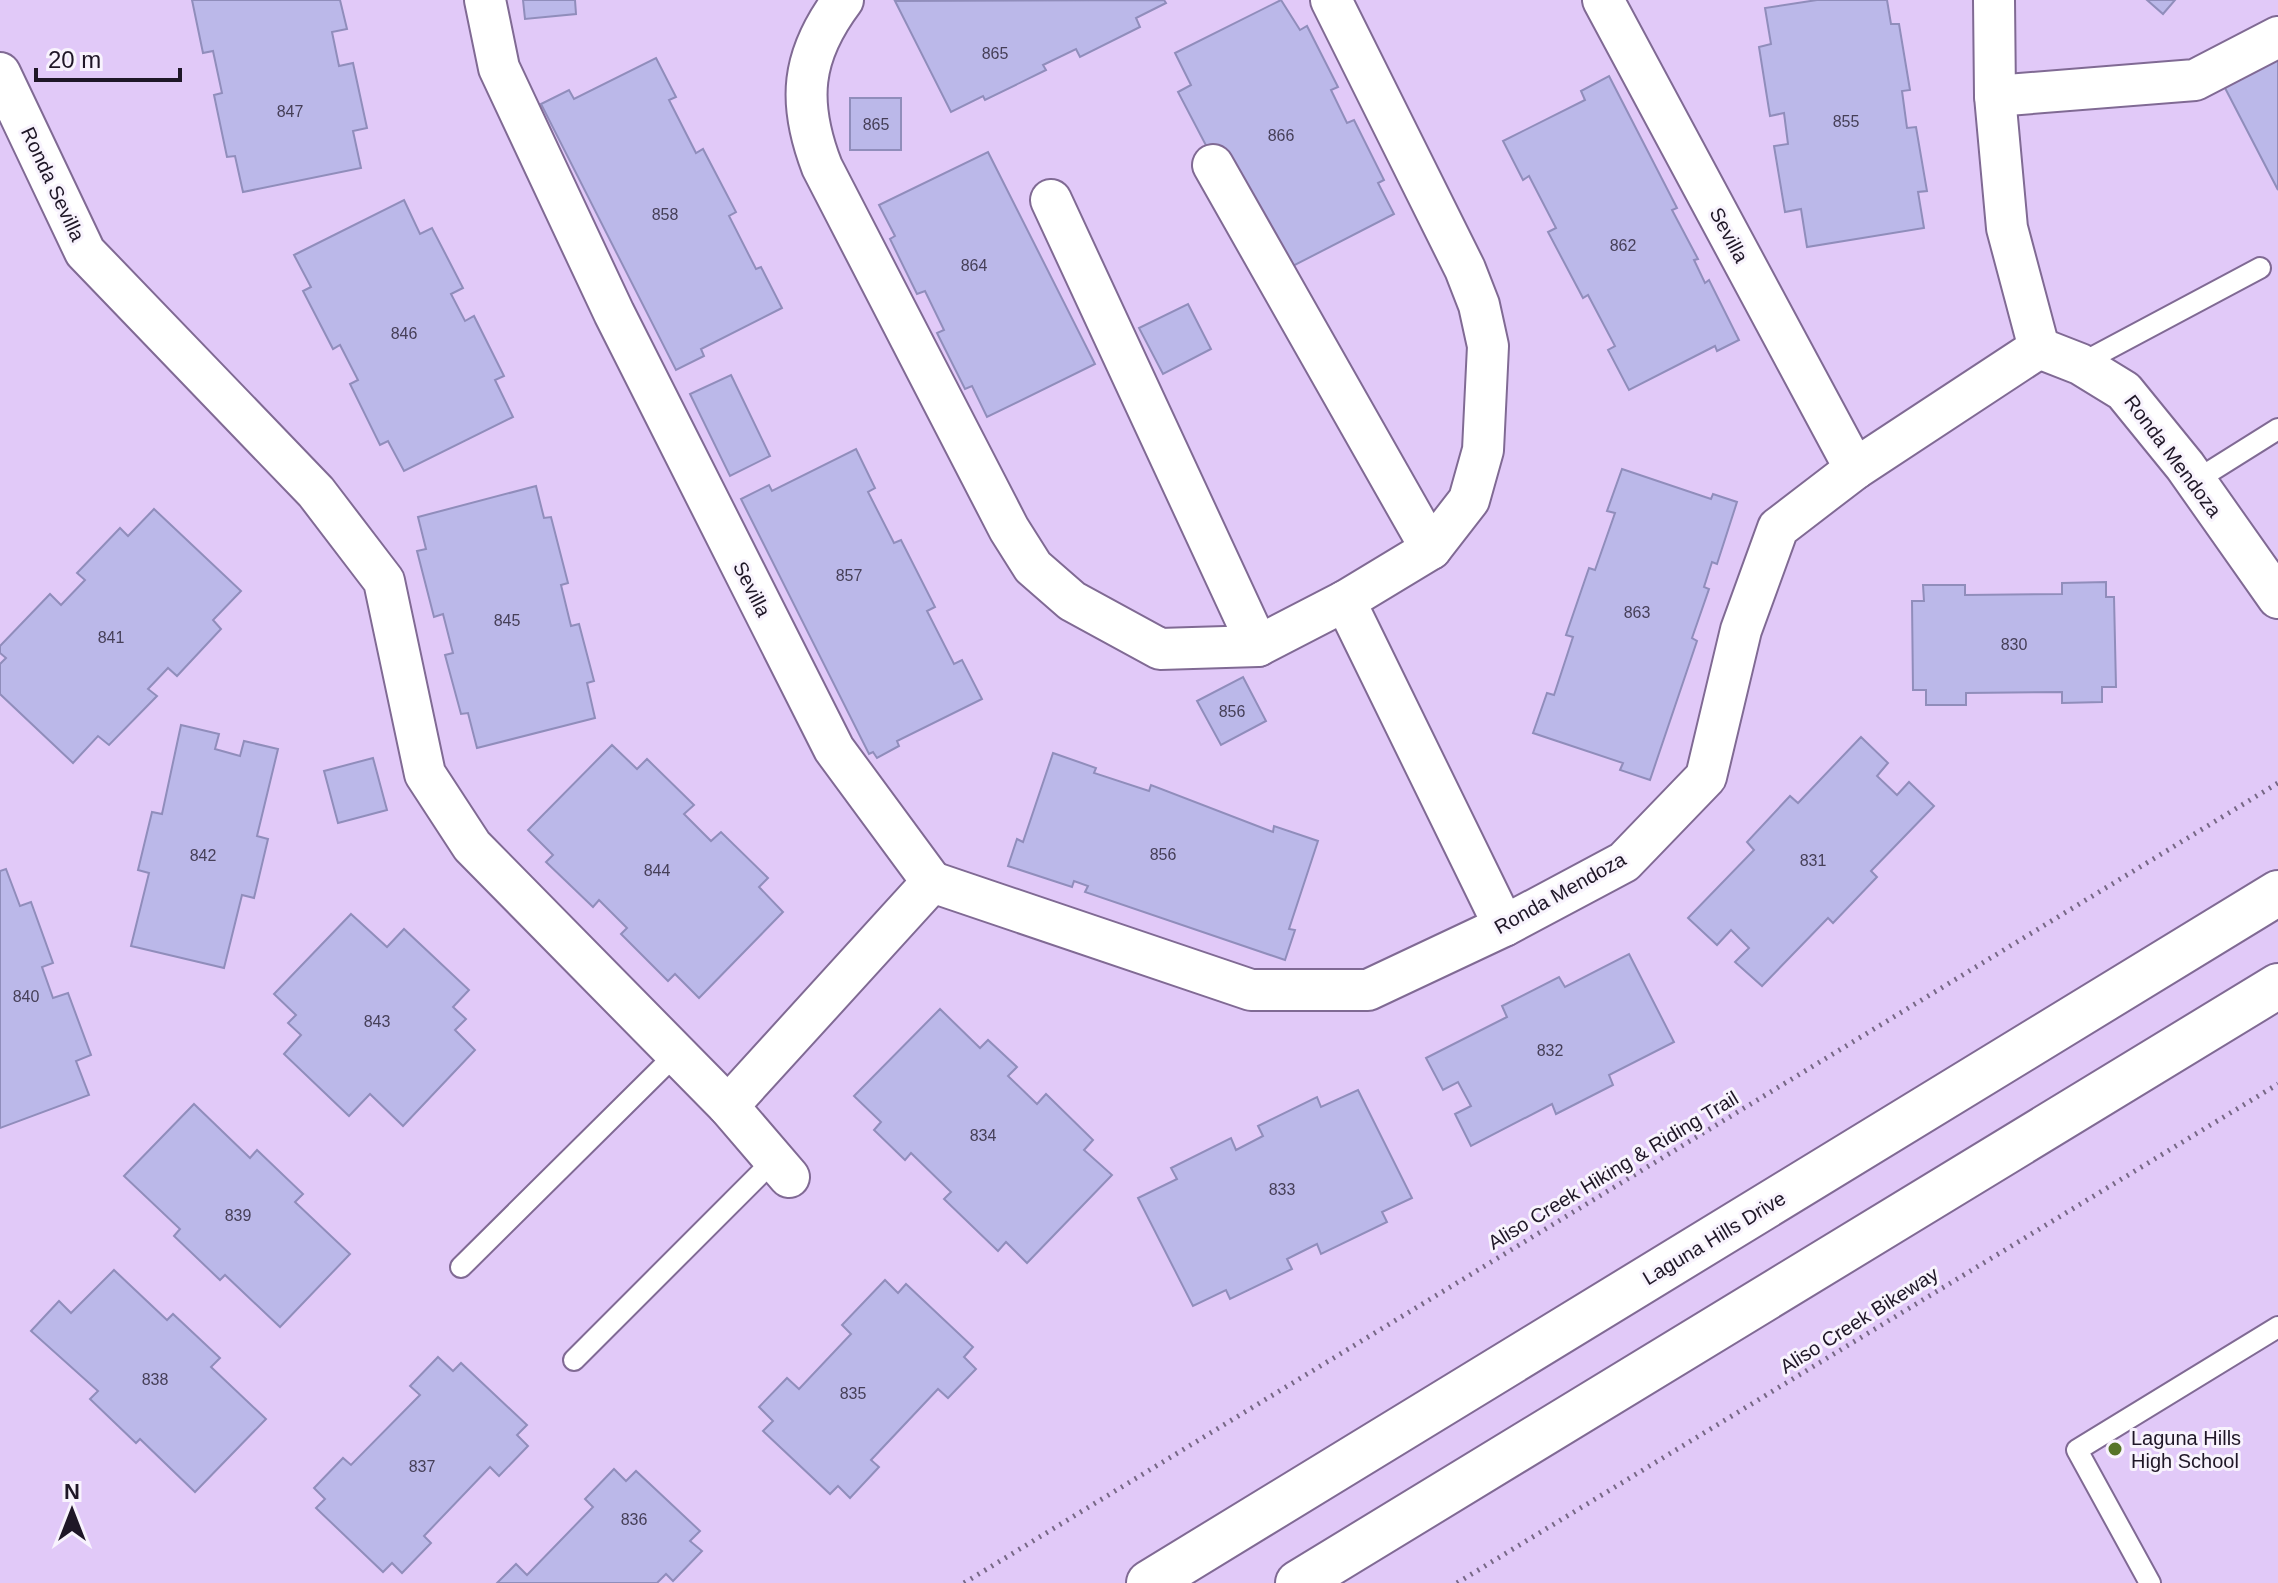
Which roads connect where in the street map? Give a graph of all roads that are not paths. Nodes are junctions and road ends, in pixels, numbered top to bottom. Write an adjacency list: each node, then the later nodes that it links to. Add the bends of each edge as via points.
1 (485, 0): 21 (street, Sevilla, via 499,68 703,493 834,749)
2 (843, 0): 20 (street, via 822,28 810,60 805,102 809,132 829,181 1033,567 1072,601 1160,649)
3 (1331, 0): 17 (street, via 1465,269 1488,346 1483,450 1469,500)
4 (1603, 0): 15 (street, Sevilla)
5 (1994, 0): 8 (street)
6 (2278, 37): 8 (street, via 2195,80)
7 (0, 73): 25 (street, Ronda Sevilla, via 85,252 316,492 384,581 425,774 472,846)
8 (1995, 96): 12 (street, via 2007,228)
9 (1213, 165): 17 (street)
10 (1051, 200): 20 (street)
11 (2260, 268): 13 (lane)
12 (2039, 348): 13 (street, Ronda Mendoza); 15 (street, Ronda Mendoza)
13 (2080, 364): 16 (street, Ronda Mendoza, via 2124,391)
14 (2278, 429): 16 (lane)
15 (1855, 469): 23 (street, Ronda Mendoza, via 1778,528 1741,630 1706,777 1624,862)
16 (2195, 481): 18 (street, Ronda Mendoza)
17 (1431, 549): 19 (street)
18 (2278, 598)
19 (1345, 601): 20 (street); 23 (street)
20 (1258, 646)
21 (932, 882): 23 (street, Ronda Mendoza, via 1251,990 1368,990); 26 (street)
22 (2278, 893): 31 (main road, Laguna Hills Drive)
23 (1504, 926)
24 (2278, 986): 32 (main road)
25 (676, 1054): 26 (street, Ronda Sevilla); 28 (lane)
26 (728, 1106): 27 (street, Ronda Sevilla)
27 (781, 1168): 30 (lane)
28 (461, 1267)
29 (2278, 1327): 33 (lane, via 2077,1450)
30 (574, 1360)
31 (1149, 1583)
32 (1298, 1583)
33 (2150, 1583)

